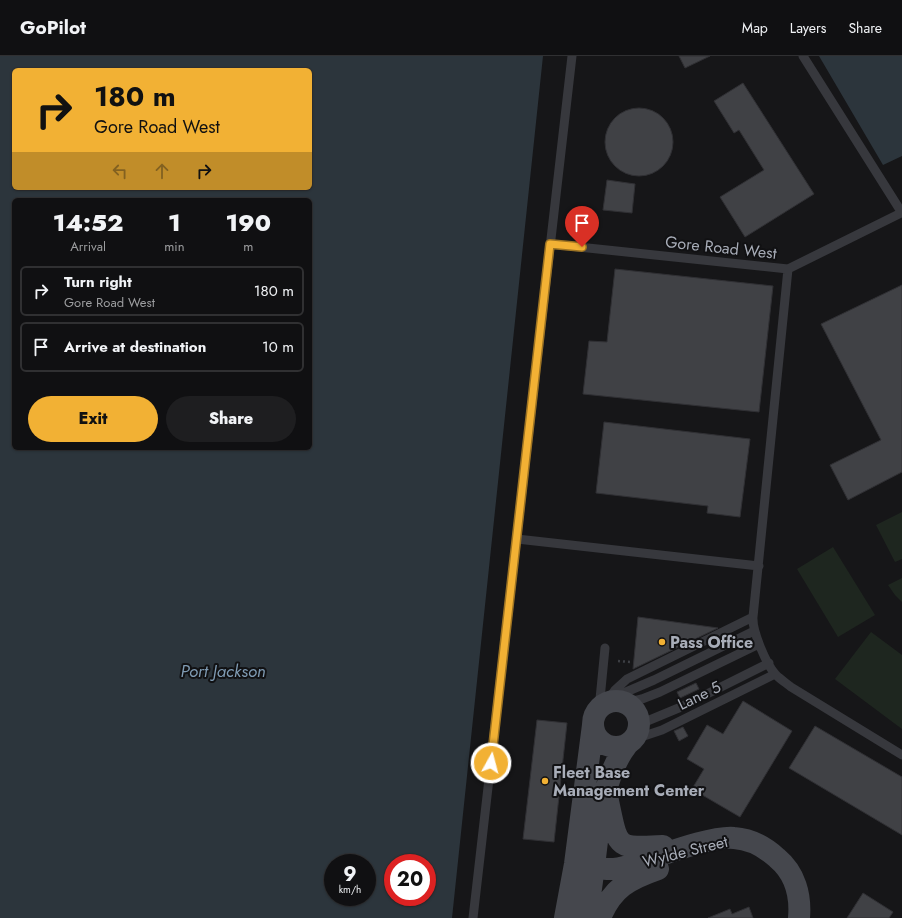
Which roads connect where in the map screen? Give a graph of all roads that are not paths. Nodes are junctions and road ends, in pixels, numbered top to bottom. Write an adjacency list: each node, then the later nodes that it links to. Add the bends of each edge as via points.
1 (572, 56): 4 (lane)
2 (803, 56): 3 (lane)
3 (901, 213): 5 (lane, Gore Road West)
4 (550, 244): 5 (lane, Gore Road West); 6 (lane)
5 (788, 269): 7 (lane)
6 (517, 540): 7 (lane); 20 (lane)
7 (759, 566): 8 (lane)
8 (753, 617): 9 (lane); 14 (lane, via 627,679 615,690)
9 (754, 631): 10 (lane); 14 (lane, via 626,692)
10 (759, 644): 12 (lane); 14 (lane, via 660,692)
11 (605, 648): 14 (lane, via 600,699)
12 (769, 663): 13 (lane); 15 (lane, via 681,707)
13 (775, 674): 15 (lane, Lane 5, via 662,730); 16 (lane, via 791,687)
14 (606, 709): 15 (street, via 631,706 636,711); 15 (street, via 596,736 604,744 615,748); 19 (street)
15 (634, 736): 17 (street, via 618,757)
16 (902, 755)
17 (606, 792): 18 (street, via 614,830 622,844 636,848); 19 (street, via 597,841)
18 (696, 845): 19 (street, Wylde Street, via 616,869); 23 (street, via 671,863 623,885 608,901); 24 (street, Wylde Street, via 733,838 758,844 771,852 782,861 793,877 799,899)
19 (584, 865): 21 (street); 22 (street)
20 (473, 918)
21 (565, 918)
22 (587, 918)
23 (600, 918)
24 (799, 918)

